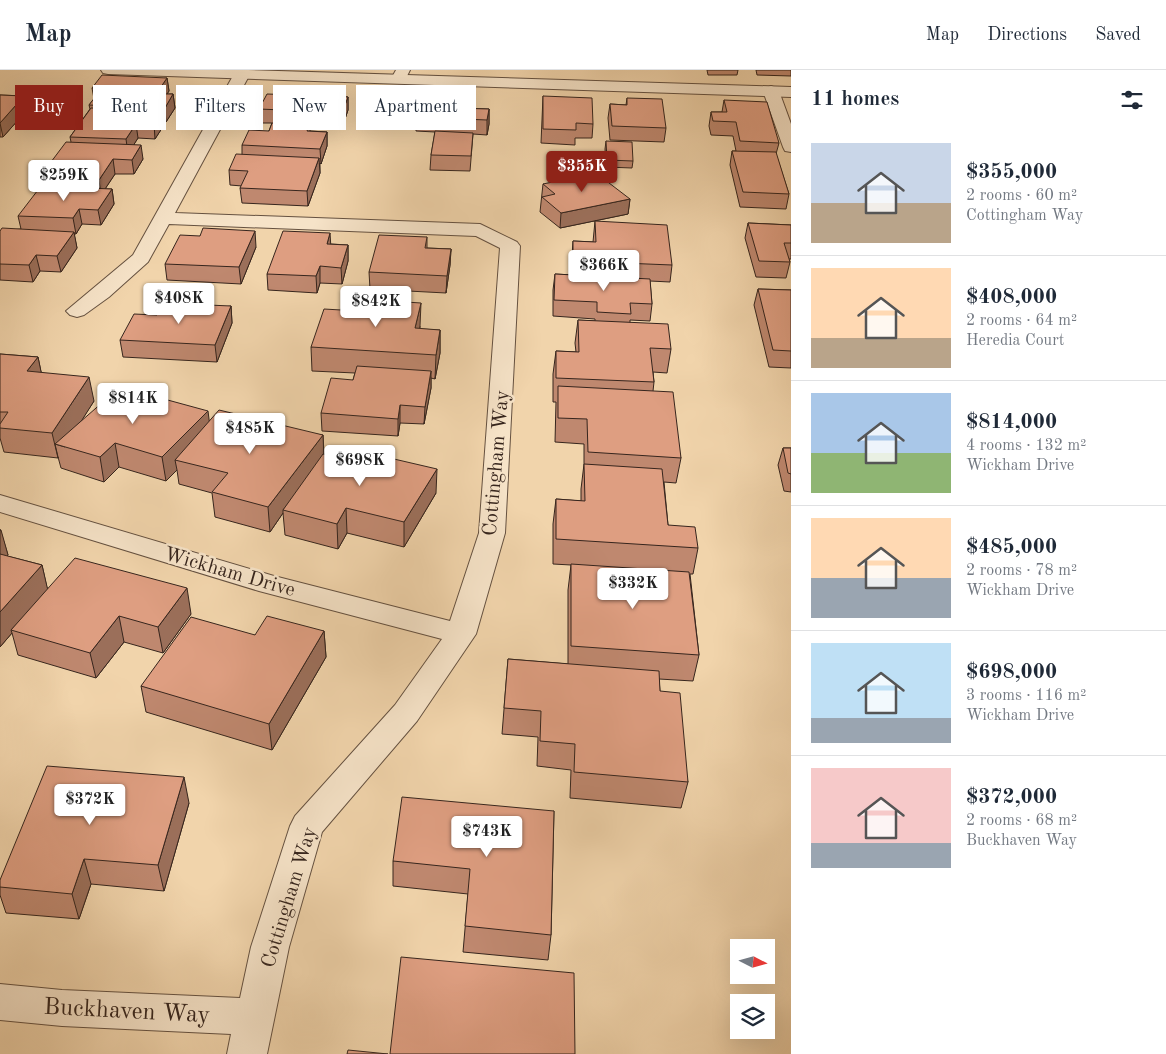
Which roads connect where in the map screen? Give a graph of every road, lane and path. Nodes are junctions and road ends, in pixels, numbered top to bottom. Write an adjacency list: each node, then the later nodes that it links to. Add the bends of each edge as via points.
1 (108, 70): 2 (street)
2 (242, 74): 3 (street); 7 (street)
3 (401, 74): 4 (street)
4 (771, 91): 5 (street); 6 (street)
5 (791, 92)
6 (791, 147)
7 (164, 218): 8 (street, via 141,258); 10 (street, Cottingham Way, via 480,230 510,246 492,533)
8 (77, 311)
9 (0, 503): 10 (street, Wickham Drive, via 269,584)
10 (461, 634): 12 (street, Cottingham Way, via 406,713 307,826 270,947)
11 (0, 1002): 12 (street, Buckhaven Way)
12 (254, 1017): 13 (street, Cottingham Way)
13 (247, 1054)

